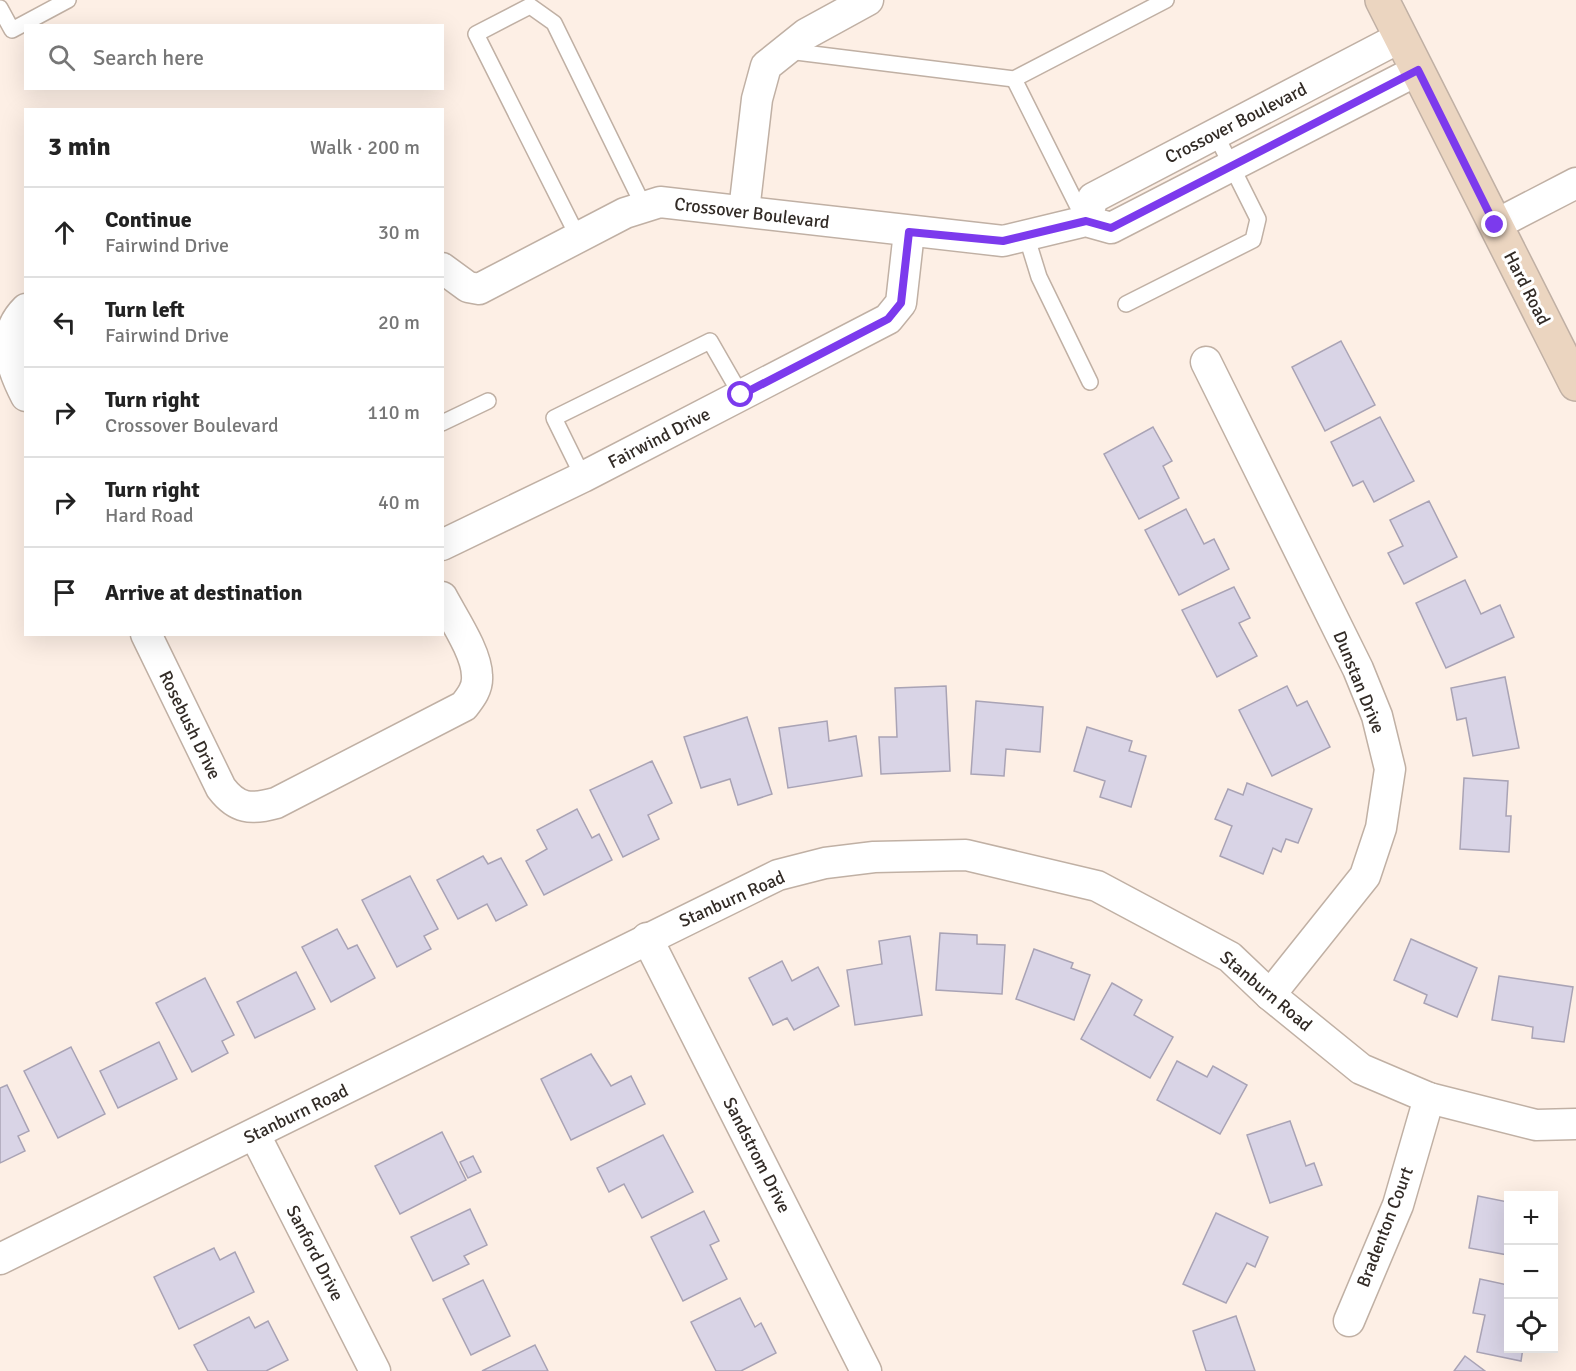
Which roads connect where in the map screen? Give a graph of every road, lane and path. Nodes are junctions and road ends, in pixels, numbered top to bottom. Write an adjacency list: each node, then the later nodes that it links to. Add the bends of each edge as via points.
1 (68, 0): 6 (lane, via 12,30)
2 (868, 0): 9 (street, via 806,34)
3 (1130, 0): 7 (lane)
4 (1166, 0): 7 (lane)
5 (1382, 0): 8 (main road, Hard Road)
6 (0, 8)
7 (1138, 14): 11 (lane)
8 (1401, 37): 10 (main road, Hard Road); 12 (street, Crossover Boulevard)
9 (784, 51): 11 (lane); 16 (street, via 766,66 757,99)
10 (1418, 70): 13 (street, Crossover Boulevard); 18 (main road, Hard Road)
11 (1014, 79): 17 (lane)
12 (1215, 133): 13 (lane); 17 (street, Crossover Boulevard, via 1093,198)
13 (1232, 166): 17 (street, Crossover Boulevard, via 1111,228); 23 (lane, via 1258,219 1253,240)
14 (1576, 183): 18 (street)
15 (644, 207): 16 (street, Crossover Boulevard, via 660,202); 21 (street, Crossover Boulevard); 21 (lane, via 554,23 530,6 476,34)
16 (744, 211): 19 (street, Crossover Boulevard)
17 (1086, 221): 20 (street, Crossover Boulevard)
18 (1495, 225): 27 (main road, Hard Road)
19 (909, 232): 20 (street, Crossover Boulevard, via 1003,241); 29 (street, Fairwind Drive, via 901,303 888,319)
20 (1026, 235): 26 (lane, via 1039,277)
21 (578, 237): 22 (street, Crossover Boulevard, via 479,289 468,287)
22 (444, 269)
23 (1126, 304)
24 (24, 310): 28 (street, via 15,317 6,335 9,364)
25 (1206, 363): 37 (street, Dunstan Drive, via 1358,669 1377,716 1390,769 1381,828 1365,876)
26 (1090, 382)
27 (1576, 384)
28 (24, 392)
29 (741, 395): 32 (street, Fairwind Drive); 32 (lane, via 710,342 554,418)
30 (488, 401): 31 (lane)
31 (444, 422)
32 (583, 477): 33 (street, Fairwind Drive)
33 (444, 544)
34 (444, 601): 35 (street, Rosebush Drive, via 478,677 465,706 260,807 243,807 230,800 221,788)
35 (147, 636)
36 (647, 938): 37 (street, Stanburn Road, via 778,875 825,863 874,857 966,855 1097,886 1230,957); 40 (street, Stanburn Road); 44 (street, Sandstrom Drive)
37 (1270, 995): 38 (street, Stanburn Road, via 1361,1068)
38 (1429, 1098): 39 (street, Stanburn Road, via 1536,1125); 42 (street, Bradenton Court, via 1398,1205)
39 (1576, 1124)
40 (255, 1135): 41 (street, Stanburn Road); 43 (street, Sanford Drive)
41 (0, 1259)
42 (1349, 1321)
43 (375, 1371)
44 (866, 1371)

